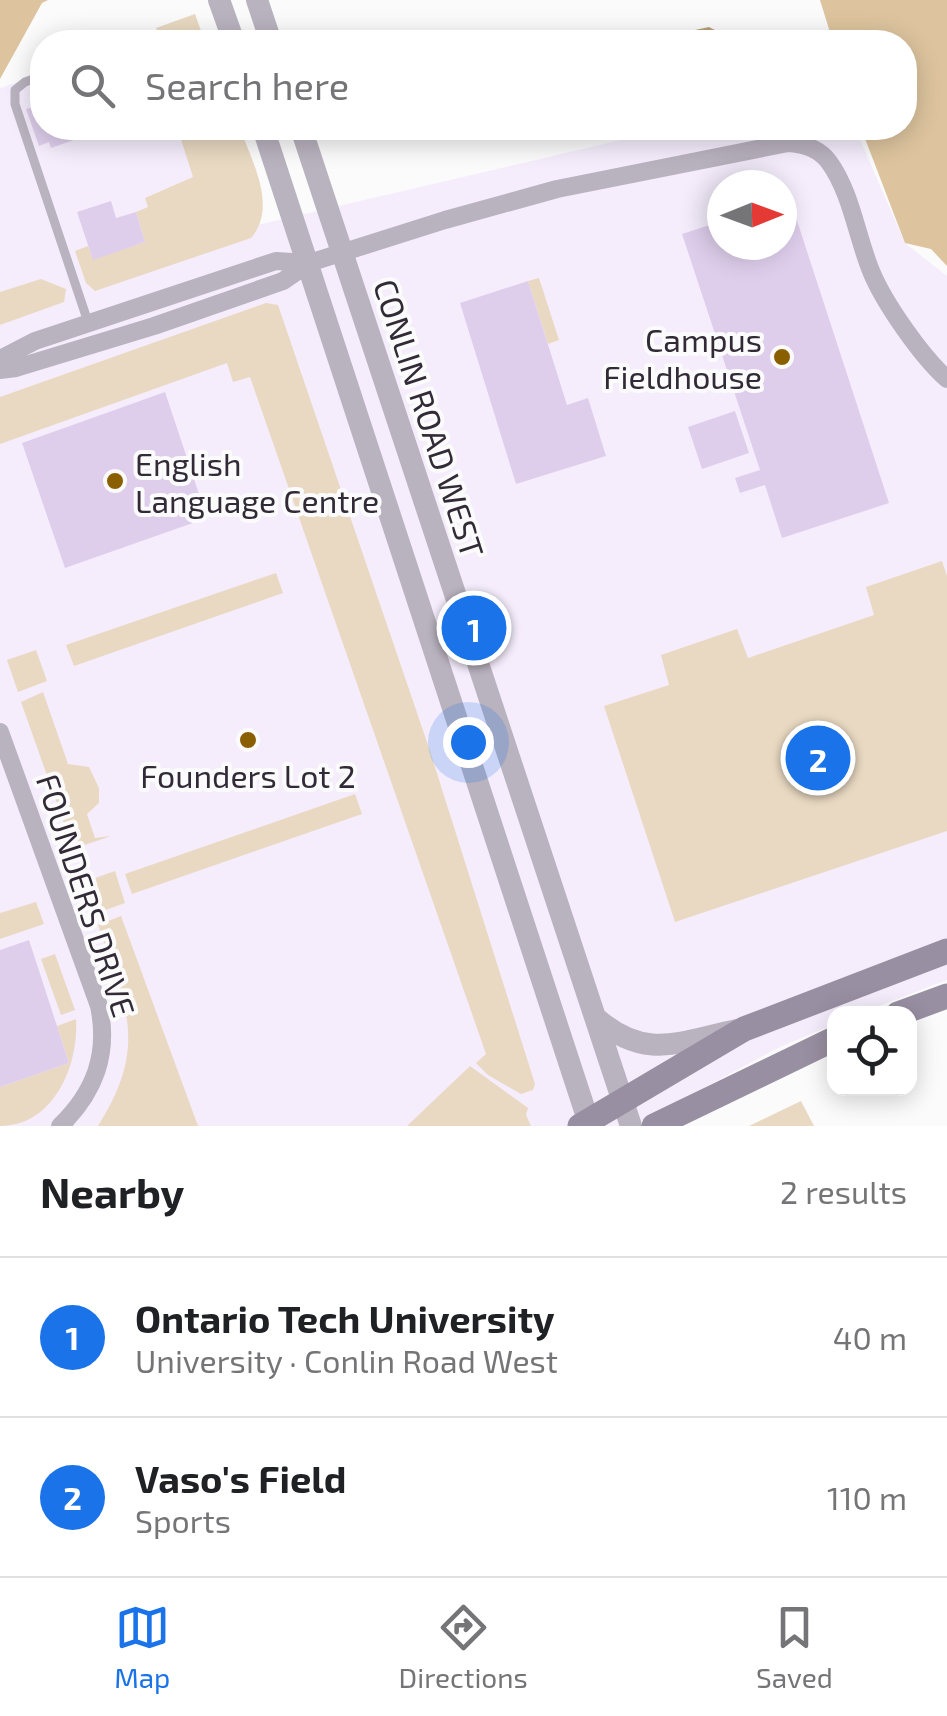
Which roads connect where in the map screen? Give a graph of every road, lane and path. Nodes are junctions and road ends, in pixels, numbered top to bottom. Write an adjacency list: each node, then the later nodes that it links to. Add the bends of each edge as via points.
1 (219, 0): 3 (street)
2 (256, 0): 4 (street)
3 (230, 30)
4 (267, 30)
5 (30, 80): 10 (lane, via 16,90 15,104)
6 (267, 140): 9 (street, CONLIN ROAD WEST)
7 (305, 140): 8 (street, CONLIN ROAD WEST)
8 (342, 253): 9 (street); 13 (street, via 557,189 802,144 827,158 872,275 928,362); 18 (street, CONLIN ROAD WEST)
9 (308, 263): 10 (street, via 276,261); 12 (street, via 283,281 154,326); 22 (street, CONLIN ROAD WEST)
10 (88, 322): 11 (street)
11 (0, 359)
12 (0, 370)
13 (947, 379)
14 (0, 732): 23 (street, FOUNDERS DRIVE, via 102,1024 94,1080)
15 (947, 951): 19 (main road)
16 (947, 996): 17 (main road)
17 (917, 1007)
18 (596, 1018): 19 (street, via 638,1045); 21 (street, CONLIN ROAD WEST)
19 (744, 1028): 21 (main road)
20 (827, 1042): 25 (main road)
21 (622, 1098): 22 (main road); 24 (street, CONLIN ROAD WEST)
22 (586, 1124)
23 (60, 1126)
24 (631, 1126)
25 (654, 1126)

